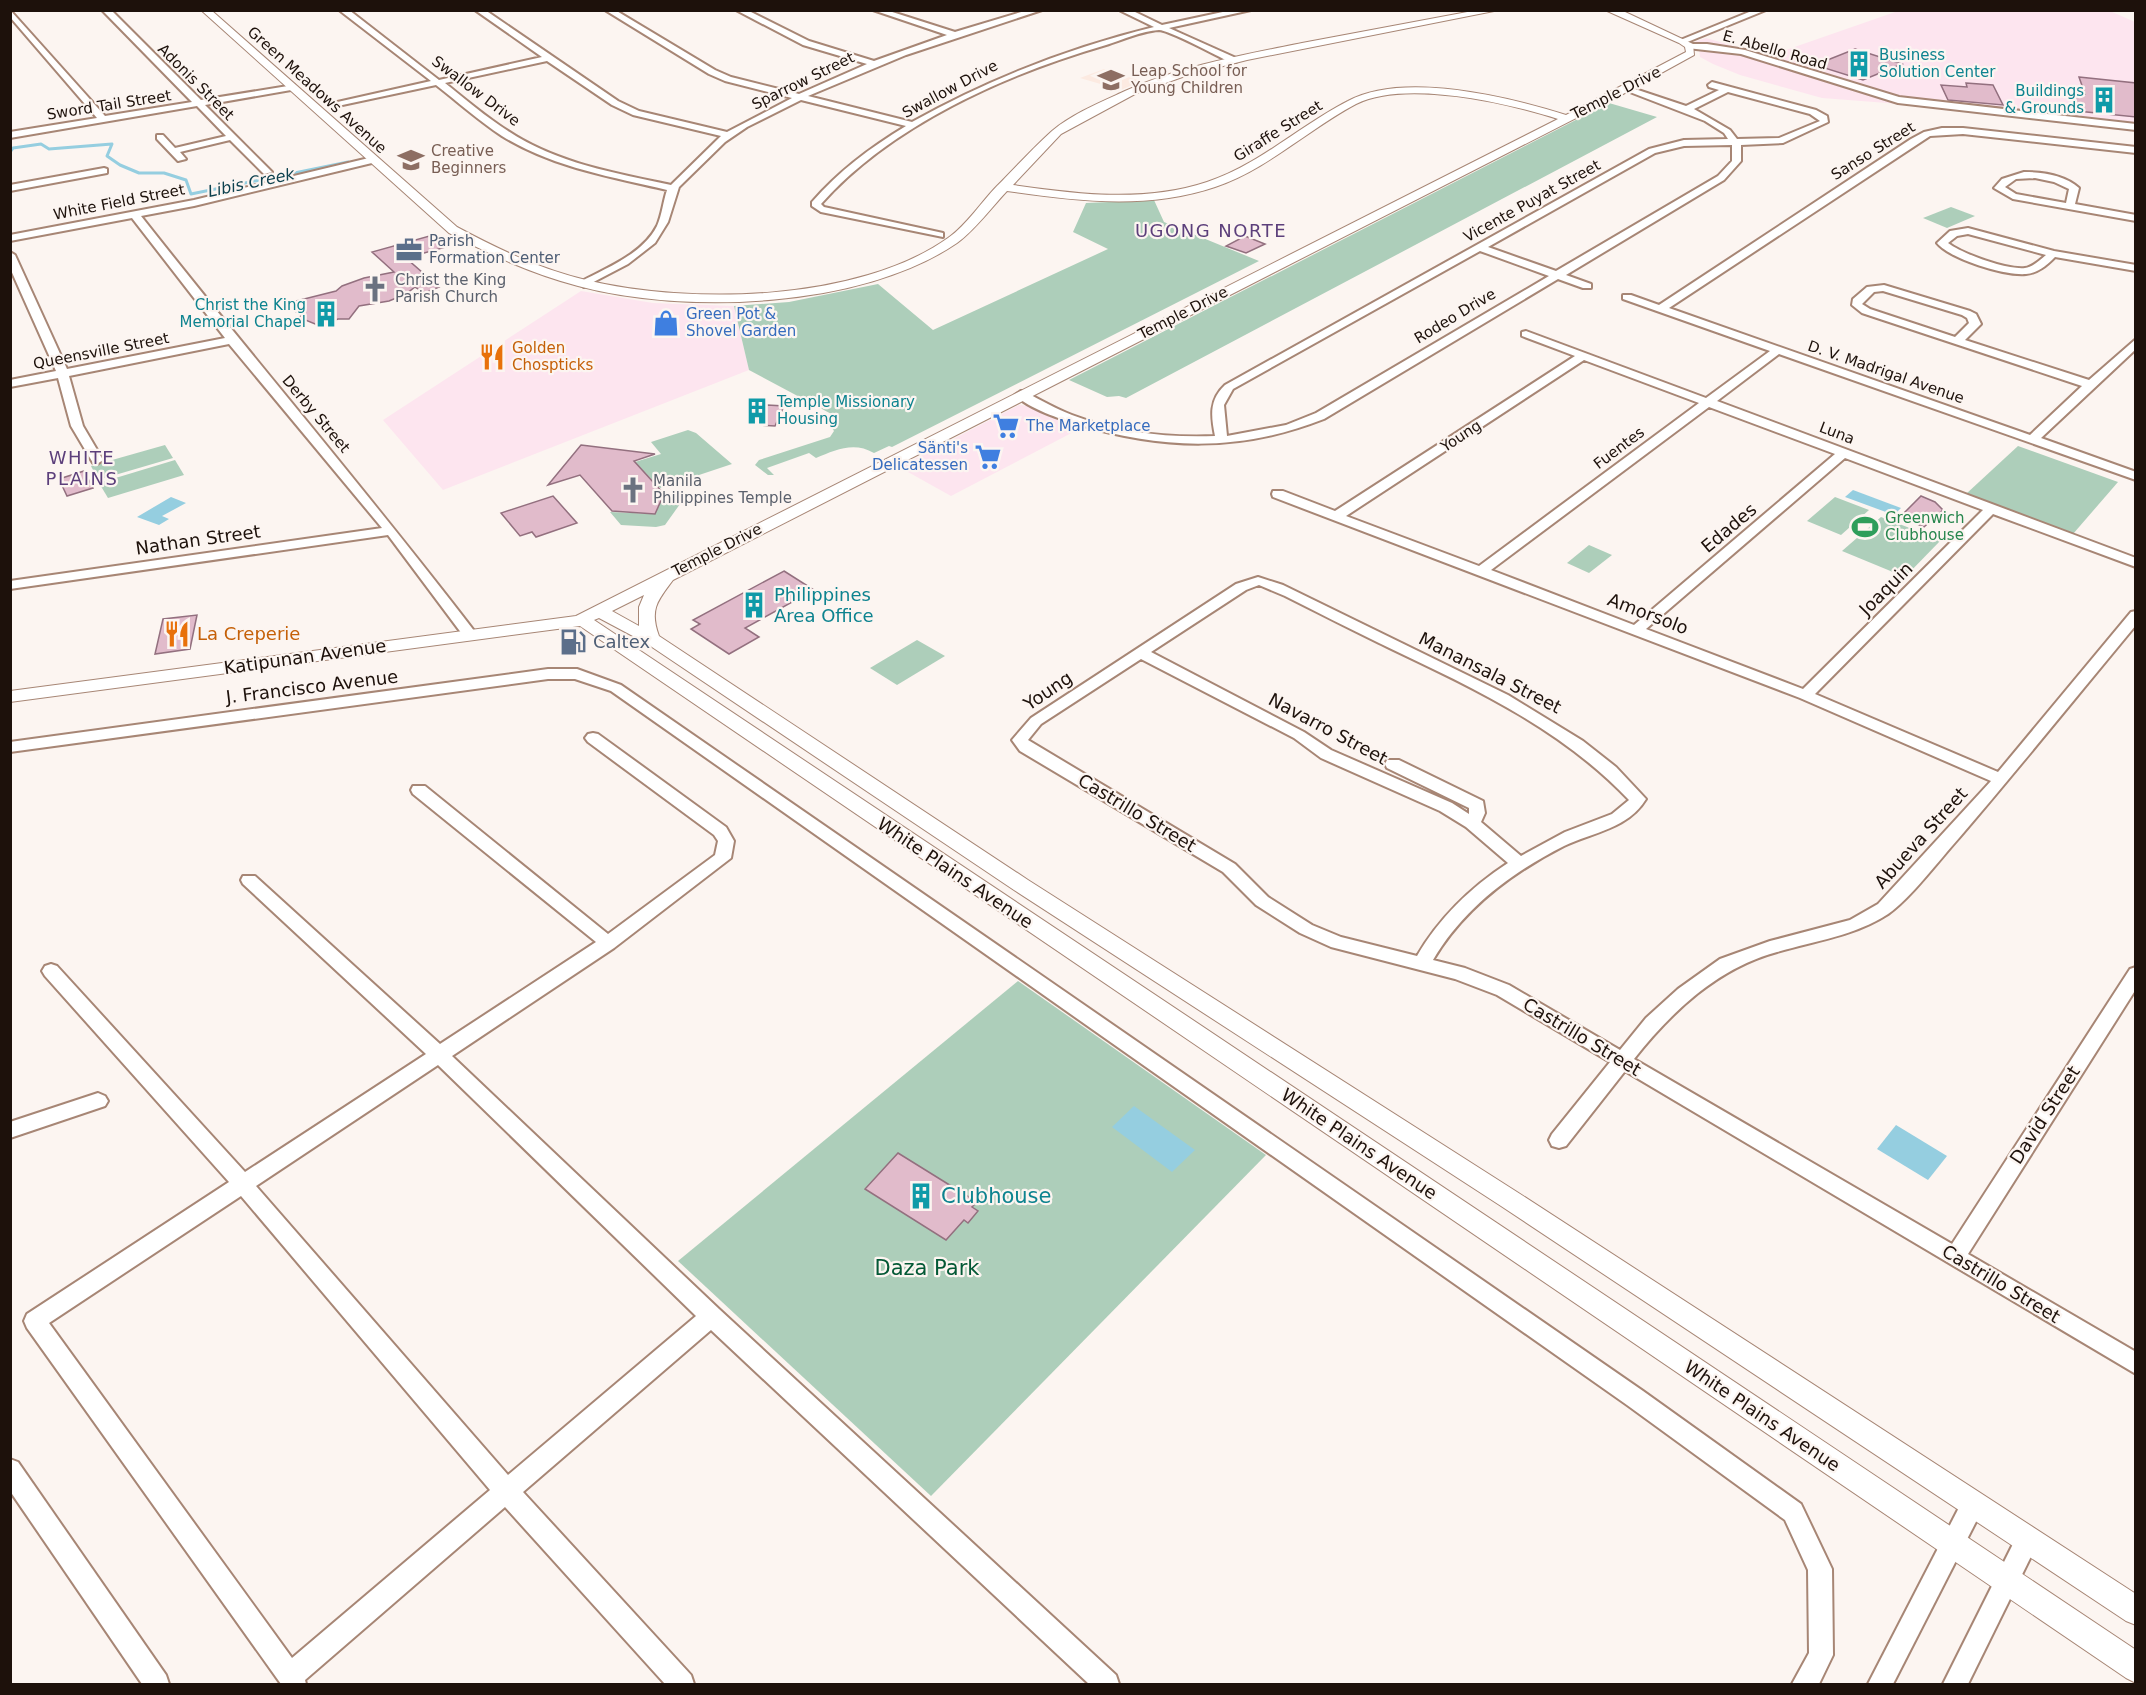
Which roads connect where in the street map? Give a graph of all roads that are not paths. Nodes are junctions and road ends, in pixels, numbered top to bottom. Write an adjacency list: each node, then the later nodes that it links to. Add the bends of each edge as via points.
1 (106, 10): 28 (street, Adonis Street)
2 (205, 10): 23 (street, Green Meadows Avenue)
3 (343, 10): 22 (street, Swallow Drive)
4 (479, 10): 19 (street)
5 (609, 10): 27 (street, via 712,72)
6 (740, 10): 21 (street, via 806,43)
7 (1038, 10): 17 (street, Sparrow Street)
8 (1123, 10): 16 (street)
9 (1248, 10): 16 (street, Swallow Drive)
10 (1495, 10): 20 (street, Green Meadows Avenue)
11 (1609, 10): 15 (street)
12 (1762, 10): 18 (street)
13 (880, 11): 17 (street)
14 (10, 12): 32 (street)
15 (1619, 12): 18 (street)
16 (1159, 27): 20 (street); 33 (street, Swallow Drive, via 1034,64 971,92)
17 (955, 35): 21 (street, Sparrow Street)
18 (1686, 43): 26 (street, Temple Drive, via 1691,53); 34 (street, E. Abello Road, via 1742,52 1898,100)
19 (548, 58): 22 (street); 36 (street, via 636,113)
20 (1230, 61): 46 (street, Green Meadows Avenue, via 1158,82 1081,117 1057,132)
21 (875, 64): 27 (street, Sparrow Street)
22 (440, 82): 29 (street); 48 (street, Swallow Drive, via 504,133 554,160)
23 (288, 85): 28 (street, Sword Tail Street); 43 (street, Green Meadows Avenue)
24 (1712, 85): 25 (street, Vicente Puyat Street)
25 (1725, 90): 30 (street); 39 (street, Vicente Puyat Street, via 1824,118 1824,122 1780,141)
26 (1622, 91): 30 (street); 31 (street, Temple Drive)
27 (801, 96): 33 (street); 36 (street, Sparrow Street)
28 (197, 104): 32 (street, Sword Tail Street); 38 (street, Adonis Street)
29 (336, 105)
30 (1687, 109): 39 (street, via 1713,121)
31 (1565, 118): 46 (street, Giraffe Street, via 1479,96 1426,91 1380,94 1353,102 1244,171 1194,189 1097,199); 72 (street, Temple Drive)
32 (103, 119): 35 (street, Sword Tail Street)
33 (912, 125): 52 (street, Swallow Drive, via 835,180 815,206)
34 (2136, 127)
35 (10, 135)
36 (728, 135): 48 (street, Sparrow Street)
37 (160, 137): 41 (street)
38 (232, 137): 41 (street); 45 (street, Adonis Street)
39 (1736, 143): 54 (street, Vicente Puyat Street, via 1684,143 1652,151); 58 (street, Rodeo Drive, via 1738,158 1729,172)
40 (2136, 150): 62 (street, Sanso Street, via 1963,131 1927,134)
41 (173, 151): 42 (street)
42 (181, 159)
43 (373, 160): 50 (street, White Field Street); 59 (street, Green Meadows Avenue, via 453,230 478,245 520,265)
44 (104, 171): 47 (street)
45 (267, 172)
46 (1002, 187): 59 (street, Green Meadows Avenue, via 955,239 937,251 838,286 711,299 638,295)
47 (10, 188)
48 (672, 188): 59 (street, via 668,212 650,243 621,266)
49 (2070, 206): 49 (street, via 2013,196 1999,188 2018,175 2045,177 2074,188); 51 (street)
50 (135, 215): 53 (street, White Field Street); 64 (street, Derby Street)
51 (2136, 218)
52 (939, 235)
53 (10, 238)
54 (1479, 247): 58 (street); 75 (street, Vicente Puyat Street, via 1229,387 1217,401)
55 (2053, 254): 55 (street, via 1968,231 1954,233 1942,243 1950,251 2024,272 2034,270); 57 (street)
56 (10, 255): 69 (street)
57 (2136, 268)
58 (1556, 274): 60 (street); 75 (street, Rodeo Drive, via 1320,416 1271,433)
59 (584, 284)
60 (1587, 286)
61 (1627, 297): 62 (street, D. V. Madrigal Avenue)
62 (1660, 309): 67 (street, D. V. Madrigal Avenue)
63 (1526, 334): 68 (street, Luna)
64 (232, 340): 69 (street, Queensville Street); 82 (street, Derby Street)
65 (1957, 340): 65 (street, via 1866,311 1857,301 1871,289 1884,288 1966,313 1975,324); 71 (street)
66 (2136, 342): 71 (street)
67 (1778, 350): 73 (street, Fuentes); 74 (street, D. V. Madrigal Avenue)
68 (1584, 355): 73 (street, Luna); 81 (street, Young)
69 (63, 374): 70 (street, Queensville Street); 77 (street, via 76,426)
70 (10, 384)
71 (2091, 385): 74 (street)
72 (1026, 393): 75 (street, Rodeo Drive, via 1091,424 1132,436); 84 (street, Temple Drive)
73 (1709, 402): 76 (street, Luna); 85 (street, Fuentes)
74 (2033, 439): 78 (street, D. V. Madrigal Avenue)
75 (1221, 440)
76 (1844, 453): 80 (street, Luna); 90 (street, Edades)
77 (98, 460)
78 (2136, 476)
79 (1278, 494): 81 (street, Amorsolo)
80 (1992, 508): 83 (street, Luna); 94 (street, Joaquin)
81 (1337, 516): 85 (street, Amorsolo)
82 (391, 531): 87 (street, Nathan Street); 91 (street, Derby Street)
83 (2136, 563)
84 (679, 569): 89 (street, Temple Drive); 92 (street, via 661,583 647,605 646,625)
85 (1480, 572): 90 (street, Amorsolo)
86 (1253, 581): 93 (street, Young); 103 (street, Manansala Street, via 1263,582 1508,701 1562,732 1638,799 1621,817 1571,836)
87 (10, 585)
88 (2136, 615): 100 (street, Abueva Street)
89 (590, 616): 91 (street, Katipunan Avenue, via 568,624); 92 (street, White Plains Avenue); 106 (street, White Plains Avenue)
90 (1636, 630): 94 (street, Amorsolo)
91 (470, 635): 95 (street, Katipunan Avenue)
92 (652, 639): 105 (street, White Plains Avenue)
93 (1141, 653): 97 (street, Young, via 1036,721); 102 (street, Navarro Street, via 1299,735 1326,754 1446,807)
94 (1805, 694): 100 (street, Amorsolo)
95 (10, 698)
96 (593, 738): 107 (street, via 720,831 726,841 723,858)
97 (1020, 740): 108 (street, Castrillo Street, via 1025,747 1229,868 1263,901 1306,929 1338,942)
98 (10, 747): 132 (street, J. Francisco Avenue, via 548,674 577,674 616,688 1626,1391 1793,1512 1820,1569 1821,1655)
99 (1393, 764): 102 (street, via 1477,805)
100 (2001, 779): 112 (street, Abueva Street, via 1884,908 1855,925 1770,947 1726,964 1652,1023)
101 (419, 790): 107 (street)
102 (1472, 823): 103 (street, Navarro Street)
103 (1521, 865): 108 (street, Manansala Street, via 1460,911)
104 (249, 880): 111 (street)
105 (1021, 885): 106 (street); 122 (street, White Plains Avenue, via 1509,1199)
106 (999, 902): 124 (street, White Plains Avenue)
107 (608, 943): 111 (street)
108 (1422, 963): 112 (street, Castrillo Street, via 1503,990)
109 (51, 971): 116 (street)
110 (2136, 974): 117 (street, David Street)
111 (438, 1054): 116 (street); 118 (street)
112 (1622, 1061): 115 (street, Abueva Street); 117 (street, Castrillo Street)
113 (98, 1101): 114 (street)
114 (10, 1130)
115 (1559, 1140)
116 (242, 1183): 121 (street); 128 (street, via 35,1321)
117 (1955, 1257): 119 (street, Castrillo Street)
118 (711, 1316): 121 (street); 131 (street)
119 (2136, 1364)
120 (10, 1470): 129 (street)
121 (507, 1492): 128 (street); 130 (street)
122 (1972, 1504): 123 (street, White Plains Avenue); 124 (street)
123 (2026, 1540): 125 (street); 126 (street, White Plains Avenue)
124 (1953, 1544): 125 (street, White Plains Avenue); 133 (street)
125 (2006, 1580): 127 (street, White Plains Avenue); 134 (street)
126 (2136, 1611)
127 (2136, 1668)
128 (292, 1680)
129 (157, 1684)
130 (682, 1684)
131 (1107, 1684)
132 (1805, 1684)
133 (1880, 1684)
134 (1955, 1684)

